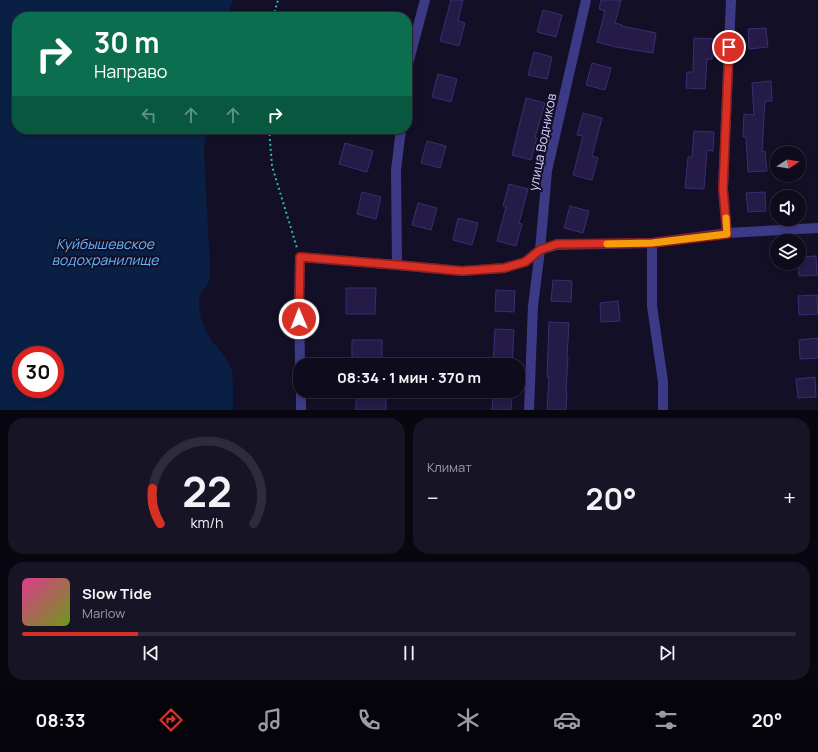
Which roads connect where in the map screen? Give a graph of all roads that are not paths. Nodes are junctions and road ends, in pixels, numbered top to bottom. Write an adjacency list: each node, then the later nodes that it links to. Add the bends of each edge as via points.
1 (425, 0): 4 (street)
2 (586, 0): 9 (street, улица Водников, via 547,171)
3 (731, 0): 7 (street, via 723,189)
4 (412, 49)
5 (400, 134): 10 (street, via 396,170)
6 (818, 228): 7 (street)
7 (727, 234): 8 (street)
8 (652, 243): 9 (street, via 557,244); 15 (street, via 652,306 663,382)
9 (540, 250): 10 (street, via 525,262 504,268 462,271); 14 (street, улица Водников, via 533,306)
10 (397, 265): 11 (street, via 300,257)
11 (300, 358)
12 (301, 398): 13 (street)
13 (301, 410)
14 (529, 410)
15 (663, 410)

